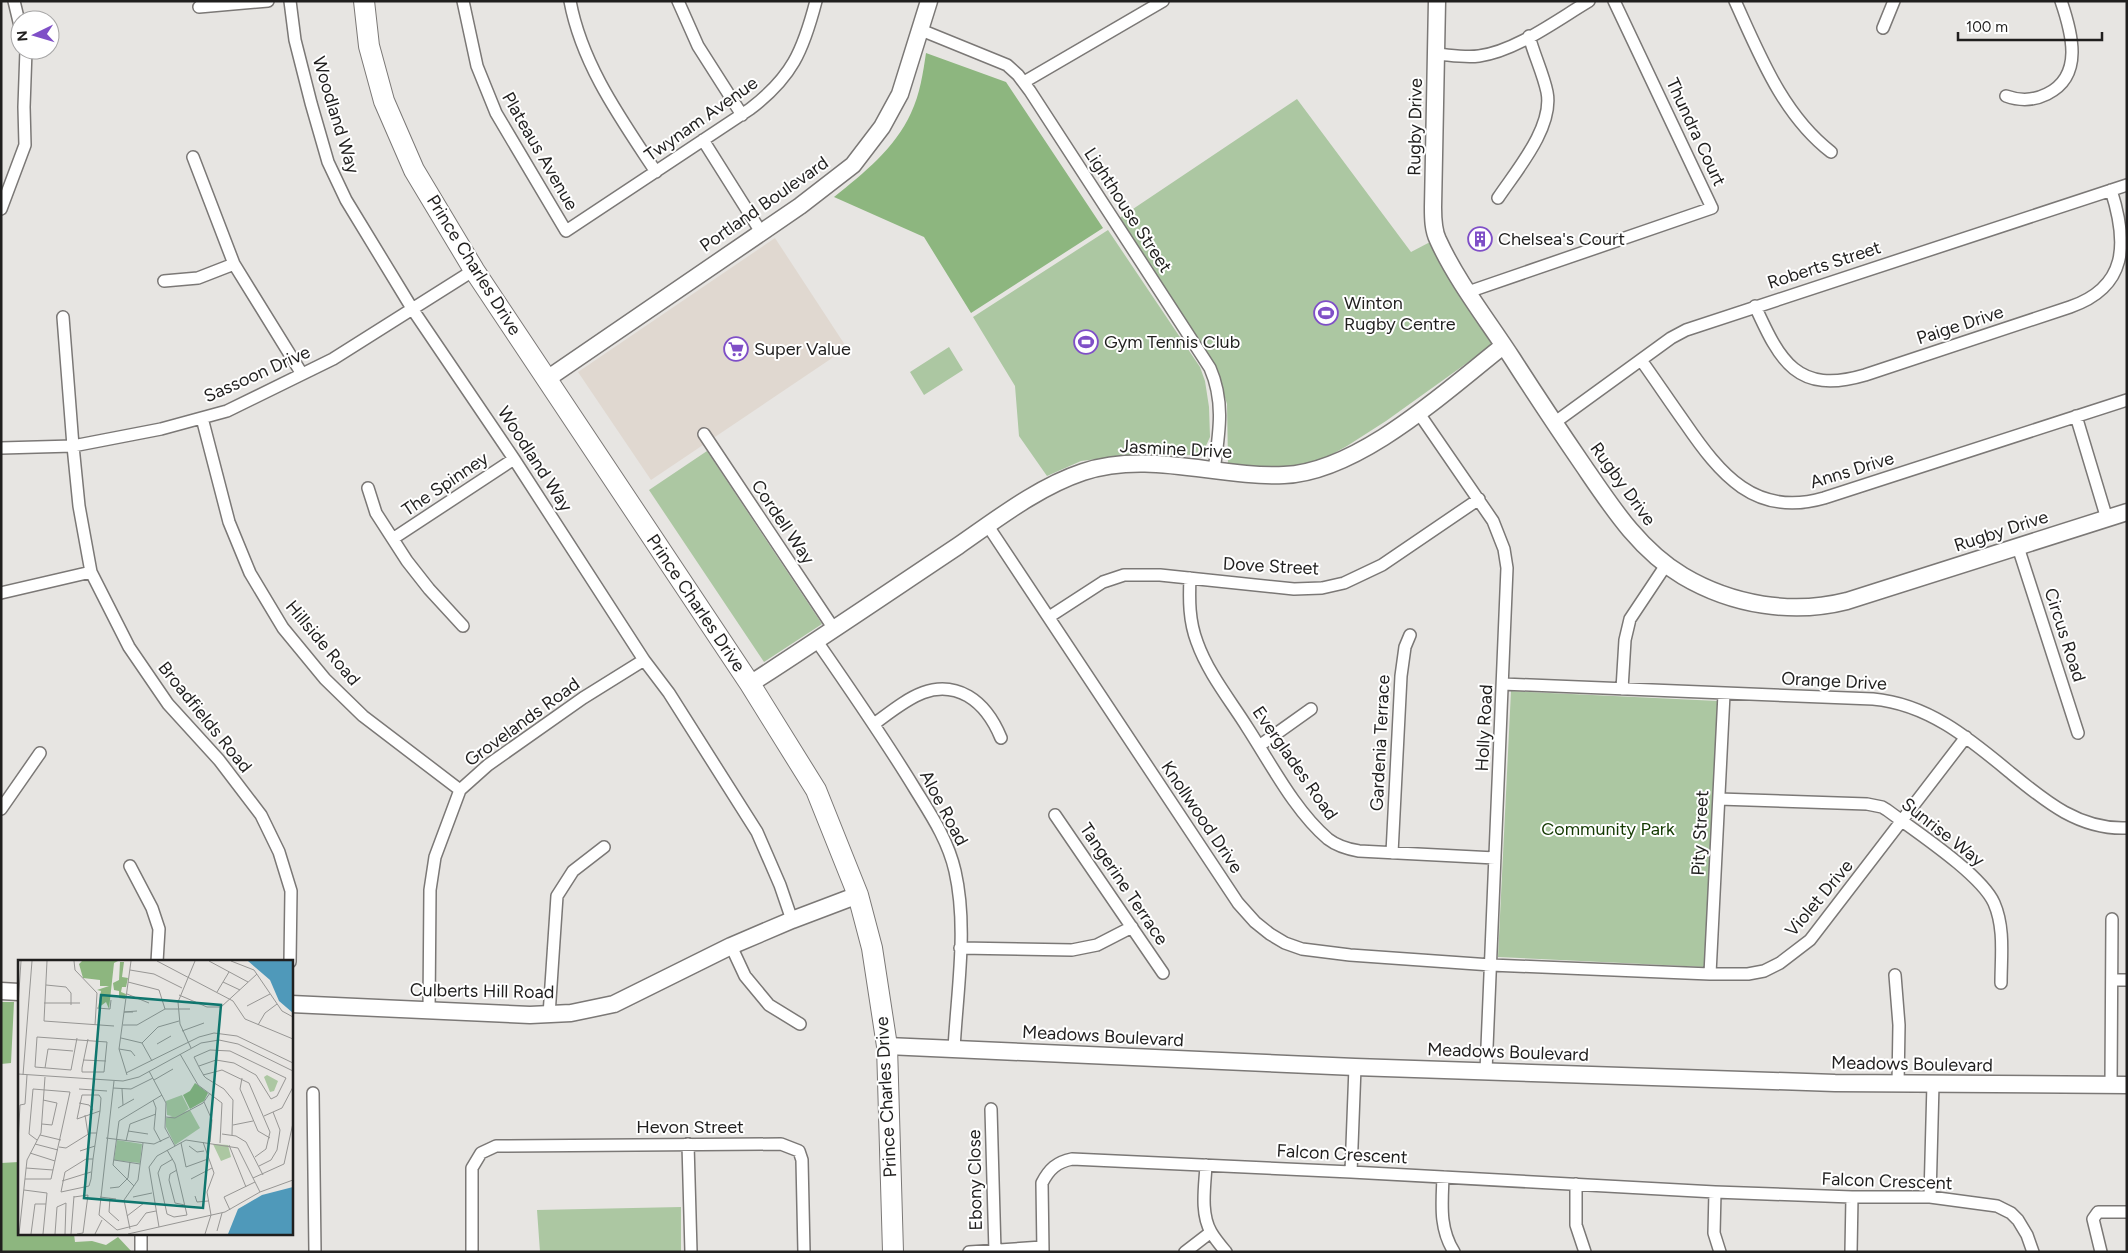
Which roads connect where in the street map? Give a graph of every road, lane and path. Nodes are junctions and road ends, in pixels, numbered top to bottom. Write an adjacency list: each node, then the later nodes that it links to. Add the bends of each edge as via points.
1 (268, 1): 16 (street)
2 (290, 1): 40 (street, Woodland Way, via 295,40 328,162 346,200)
3 (364, 1): 36 (highway, Prince Charles Drive, via 370,46 384,101 414,170)
4 (463, 1): 33 (street, Plateaus Avenue, via 478,66 496,113)
5 (570, 1): 28 (street, via 598,79)
6 (678, 1): 24 (street, via 698,46)
7 (816, 1): 24 (street, Twynam Avenue, via 792,68 774,89)
8 (929, 1): 18 (street, Portland Boulevard)
9 (1163, 1): 22 (street)
10 (1437, 1): 20 (street, Rugby Drive)
11 (1589, 1): 19 (street)
12 (1614, 1): 38 (street, Thundra Court, via 1712,208)
13 (1735, 1): 26 (street, via 1785,102 1805,129)
14 (1894, 1): 17 (street)
15 (2061, 1): 23 (street, via 2072,48 2067,76 2054,89 2034,99 2016,100)
16 (199, 7)
17 (1883, 28)
18 (921, 30): 22 (street, Lighthouse Street, via 1001,62 1013,69); 34 (street, Portland Boulevard, via 900,94 863,154 831,184)
19 (1529, 36): 20 (street, via 1486,55); 31 (street, via 1547,92 1546,115 1538,137)
20 (1436, 54): 38 (street, Rugby Drive, via 1434,227 1439,243)
21 (26, 60): 32 (street, via 26,144)
22 (1024, 82): 55 (street, Lighthouse Street, via 1210,368 1220,412)
23 (2006, 96)
24 (742, 114): 25 (street, Twynam Avenue)
25 (703, 140): 28 (street, Twynam Avenue); 34 (street)
26 (1831, 152)
27 (193, 157): 35 (street)
28 (656, 172): 33 (street, Twynam Avenue)
29 (2127, 185): 30 (street, Roberts Street)
30 (2111, 190): 39 (street, Roberts Street); 39 (street, Paige Drive, via 2120,218 2123,246 2117,271 2102,291 2080,304 1854,378 1820,380 1791,367 1779,354)
31 (1498, 198)
32 (1, 209)
33 (566, 231)
34 (761, 232): 45 (street, Portland Boulevard)
35 (234, 264): 37 (street, via 198,278); 44 (street)
36 (474, 270): 40 (street, Sassoon Drive); 45 (highway, Prince Charles Drive)
37 (164, 281)
38 (1468, 292): 42 (street, Rugby Drive)
39 (1755, 306): 43 (street, Roberts Street, via 1686,330)
40 (413, 310): 44 (street, Sassoon Drive); 54 (street, Woodland Way)
41 (63, 316): 52 (street, Broadfields Road)
42 (1504, 346): 47 (street, Jasmine Drive); 50 (street, Rugby Drive)
43 (1641, 360): 48 (street, Anns Drive, via 1720,471 1746,490 1783,502 1817,500); 50 (street, Roberts Street)
44 (302, 374): 49 (street, Sassoon Drive, via 227,411)
45 (547, 379): 73 (highway, Prince Charles Drive)
46 (2127, 400): 48 (street, Anns Drive)
47 (1418, 412): 55 (street, Jasmine Drive, via 1347,457 1312,471 1278,475); 57 (street, Holly Road)
48 (2076, 416): 59 (street)
49 (202, 418): 52 (street, Sassoon Drive); 84 (street, Hillside Road, via 229,522 250,573 283,628 325,679 363,716)
50 (1554, 422): 63 (street, Rugby Drive, via 1623,522)
51 (704, 434): 69 (street, Cordell Way)
52 (73, 446): 53 (street, Sassoon Drive); 64 (street, Broadfields Road)
53 (1, 448)
54 (514, 459): 61 (street, The Spinney); 72 (street, Woodland Way)
55 (1214, 470): 60 (street, Jasmine Drive, via 1136,464 1096,468 1051,486)
56 (368, 488): 61 (street, via 376,512)
57 (1479, 499): 65 (street, Dove Street, via 1382,565 1344,583 1294,589); 74 (street, Holly Road, via 1497,529 1506,558 1508,586)
58 (2127, 512): 59 (street, Rugby Drive)
59 (2107, 518): 62 (street, Rugby Drive)
60 (988, 526): 67 (street, Knollwood Drive); 69 (street, Jasmine Drive)
61 (394, 538): 68 (street, via 407,561)
62 (2018, 547): 63 (street, Rugby Drive, via 1846,601 1809,608 1765,605 1722,595); 79 (street, Circus Road)
63 (1666, 565): 75 (street, via 1630,619 1625,640)
64 (90, 572): 66 (street); 101 (street, Broadfields Road, via 129,647 168,704 219,760 261,815 279,852 291,891)
65 (1190, 578): 67 (street, Dove Street, via 1148,574 1116,577 1092,588); 82 (street, Everglades Road, via 1191,621 1200,650)
66 (1, 593)
67 (1049, 617): 102 (street, Knollwood Drive, via 1230,892 1263,928 1285,943 1311,951)
68 (463, 626)
69 (834, 629): 71 (street, Jasmine Drive)
70 (1410, 636): 91 (street, Gardenia Terrace, via 1401,676)
71 (816, 640): 73 (street, Jasmine Drive); 78 (street, Aloe Road)
72 (644, 660): 84 (street, Grovelands Road, via 583,698 488,765); 96 (street, Woodland Way, via 669,693 757,832)
73 (750, 684): 94 (highway, Prince Charles Drive, via 816,790)
74 (1503, 684): 75 (street, Orange Drive); 92 (street, Holly Road)
75 (1622, 689): 76 (street, Orange Drive)
76 (1724, 694): 80 (street, Orange Drive, via 1886,700 1925,712); 85 (street, Pity Street)
77 (1311, 709): 82 (street)
78 (874, 724): 81 (street, via 928,690 949,689 971,698 985,709); 99 (street, Aloe Road, via 938,826 948,850 959,896)
79 (2078, 733)
80 (1966, 737): 88 (street, Violet Drive); 89 (street, Orange Drive, via 2060,810 2094,825)
81 (1001, 738)
82 (1259, 746): 91 (street, Everglades Road, via 1302,811 1328,839 1351,850)
83 (40, 753): 86 (street)
84 (460, 790): 112 (street, Grovelands Road, via 435,857 430,890)
85 (1719, 799): 88 (street, Sunrise Way, via 1874,805); 104 (street, Pity Street)
86 (1, 809)
87 (1055, 815): 97 (street, Tangerine Terrace)
88 (1902, 821): 104 (street, Violet Drive, via 1818,930 1796,952 1772,968 1756,973); 108 (street, Sunrise Way, via 1979,882 1990,896 2000,924)
89 (2127, 828)
90 (604, 847): 113 (street, via 573,872 557,896)
91 (1392, 854): 92 (street, Everglades Road)
92 (1495, 858): 102 (street, Holly Road)
93 (130, 866): 100 (street, via 159,929)
94 (858, 896): 96 (street, Culberts Hill Road); 115 (highway, Prince Charles Drive, via 872,948)
95 (2112, 919): 106 (street)
96 (792, 920): 98 (street, Culberts Hill Road)
97 (1132, 927): 99 (street, via 1103,943 1072,950); 103 (street, Tangerine Terrace)
98 (731, 946): 113 (street, Culberts Hill Road, via 614,1004); 114 (street, via 745,976 769,1005)
99 (960, 948): 116 (street, Aloe Road)
100 (157, 960)
101 (290, 960)
102 (1491, 965): 104 (street, Violet Drive); 118 (street, Holly Road)
103 (1163, 973)
104 (1710, 974)
105 (1895, 974): 119 (street)
106 (2112, 980): 107 (street); 121 (street)
107 (2127, 980)
108 (2002, 983)
109 (1, 991): 110 (street)
110 (18, 992)
111 (292, 1004): 112 (street, Culberts Hill Road)
112 (429, 1011): 113 (street, Culberts Hill Road)
113 (549, 1015)
114 (800, 1024)
115 (887, 1046): 116 (street, Meadows Boulevard); 142 (highway, Prince Charles Drive)
116 (954, 1049): 117 (street, Meadows Boulevard)
117 (1355, 1067): 118 (street, Meadows Boulevard); 126 (street)
118 (1486, 1071): 119 (street, Meadows Boulevard)
119 (1898, 1084): 120 (street, Meadows Boulevard)
120 (1933, 1084): 121 (street, Meadows Boulevard); 131 (street)
121 (2119, 1085)
122 (313, 1093): 138 (street)
123 (991, 1109): 136 (street, Ebony Close)
124 (688, 1144): 139 (street, Hevon Street, via 496,1146 480,1153 472,1168); 140 (street); 141 (street, Hevon Street, via 781,1144 799,1151 802,1160)
125 (1206, 1164): 126 (street, Falcon Crescent); 133 (street, via 1204,1206); 135 (street, Falcon Crescent, via 1062,1161 1046,1173 1042,1183)
126 (1351, 1172): 127 (street, Falcon Crescent)
127 (1443, 1177): 128 (street, Falcon Crescent); 146 (street, via 1443,1228)
128 (1576, 1184): 129 (street, Falcon Crescent); 147 (street, via 1576,1225)
129 (1715, 1192): 130 (street, Falcon Crescent); 148 (street, via 1714,1233)
130 (1852, 1197): 131 (street, Falcon Crescent); 149 (street)
131 (1930, 1197): 150 (street, Falcon Crescent, via 1997,1206 2011,1212 2027,1235)
132 (2127, 1212): 151 (street, via 2098,1212 2094,1219)
133 (1211, 1232): 144 (street); 145 (street)
134 (141, 1236): 137 (street)
135 (1042, 1249): 136 (street)
136 (995, 1251): 143 (street)
137 (141, 1252)
138 (315, 1252)
139 (472, 1252)
140 (691, 1252)
141 (804, 1252)
142 (893, 1252)
143 (969, 1252)
144 (1185, 1252)
145 (1226, 1252)
146 (1454, 1252)
147 (1585, 1252)
148 (1720, 1252)
149 (1851, 1252)
150 (2032, 1252)
151 (2101, 1252)

